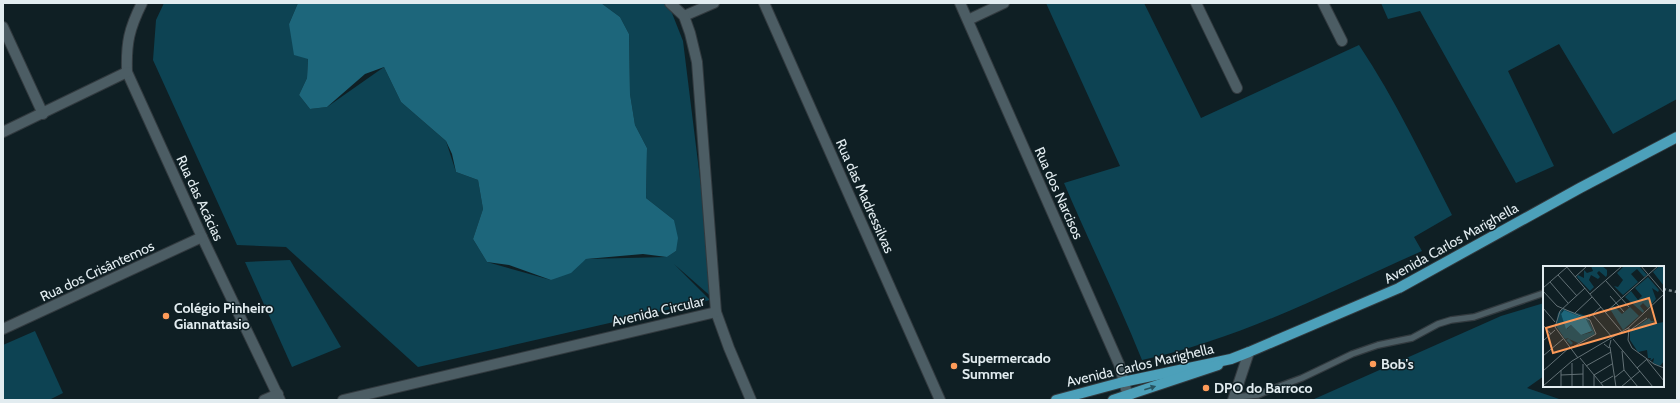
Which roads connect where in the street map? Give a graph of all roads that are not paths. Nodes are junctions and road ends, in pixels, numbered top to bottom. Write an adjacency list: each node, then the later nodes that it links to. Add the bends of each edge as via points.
1 (142, 3): 13 (street, Rua das Acácias, via 128,36)
2 (670, 3): 9 (street, Avenida Circular)
3 (714, 3): 9 (street)
4 (764, 3): 31 (street, Rua das Madressilvas)
5 (960, 3): 10 (street, Rua dos Narcisos)
6 (1004, 3): 10 (street)
7 (1196, 3): 14 (street)
8 (1323, 3): 12 (street)
9 (684, 16): 20 (street, Avenida Circular, via 697,62)
10 (968, 20): 24 (street, Rua dos Narcisos, via 1118,364)
11 (3, 26): 15 (street)
12 (1342, 41)
13 (127, 72): 15 (street); 18 (street, Rua das Acácias)
14 (1237, 88)
15 (43, 114): 16 (street)
16 (3, 132)
17 (1677, 137): 22 (main road, Avenida Carlos Marighella, via 1399,288)
18 (202, 237): 21 (street, Rua dos Crisântemos); 25 (street, Rua das Acácias)
19 (1543, 293): 27 (lane, via 1474,317 1438,324 1412,338 1352,354 1302,378 1258,395)
20 (716, 312): 29 (street, Avenida Circular); 30 (street)
21 (3, 329)
22 (1249, 352): 23 (main road, Avenida Carlos Marighella); 27 (street)
23 (1231, 359): 24 (main road, Avenida Carlos Marighella); 26 (main road, Avenida Carlos Marighella, one-way to 23)
24 (1123, 382): 26 (street, Rua dos Narcisos); 32 (main road, Avenida Carlos Marighella)
25 (279, 397): 28 (street)
26 (1128, 398): 33 (main road, Avenida Carlos Marighella)
27 (1234, 399)
28 (264, 400)
29 (343, 400)
30 (751, 400)
31 (940, 400)
32 (1056, 400)
33 (1113, 400)

